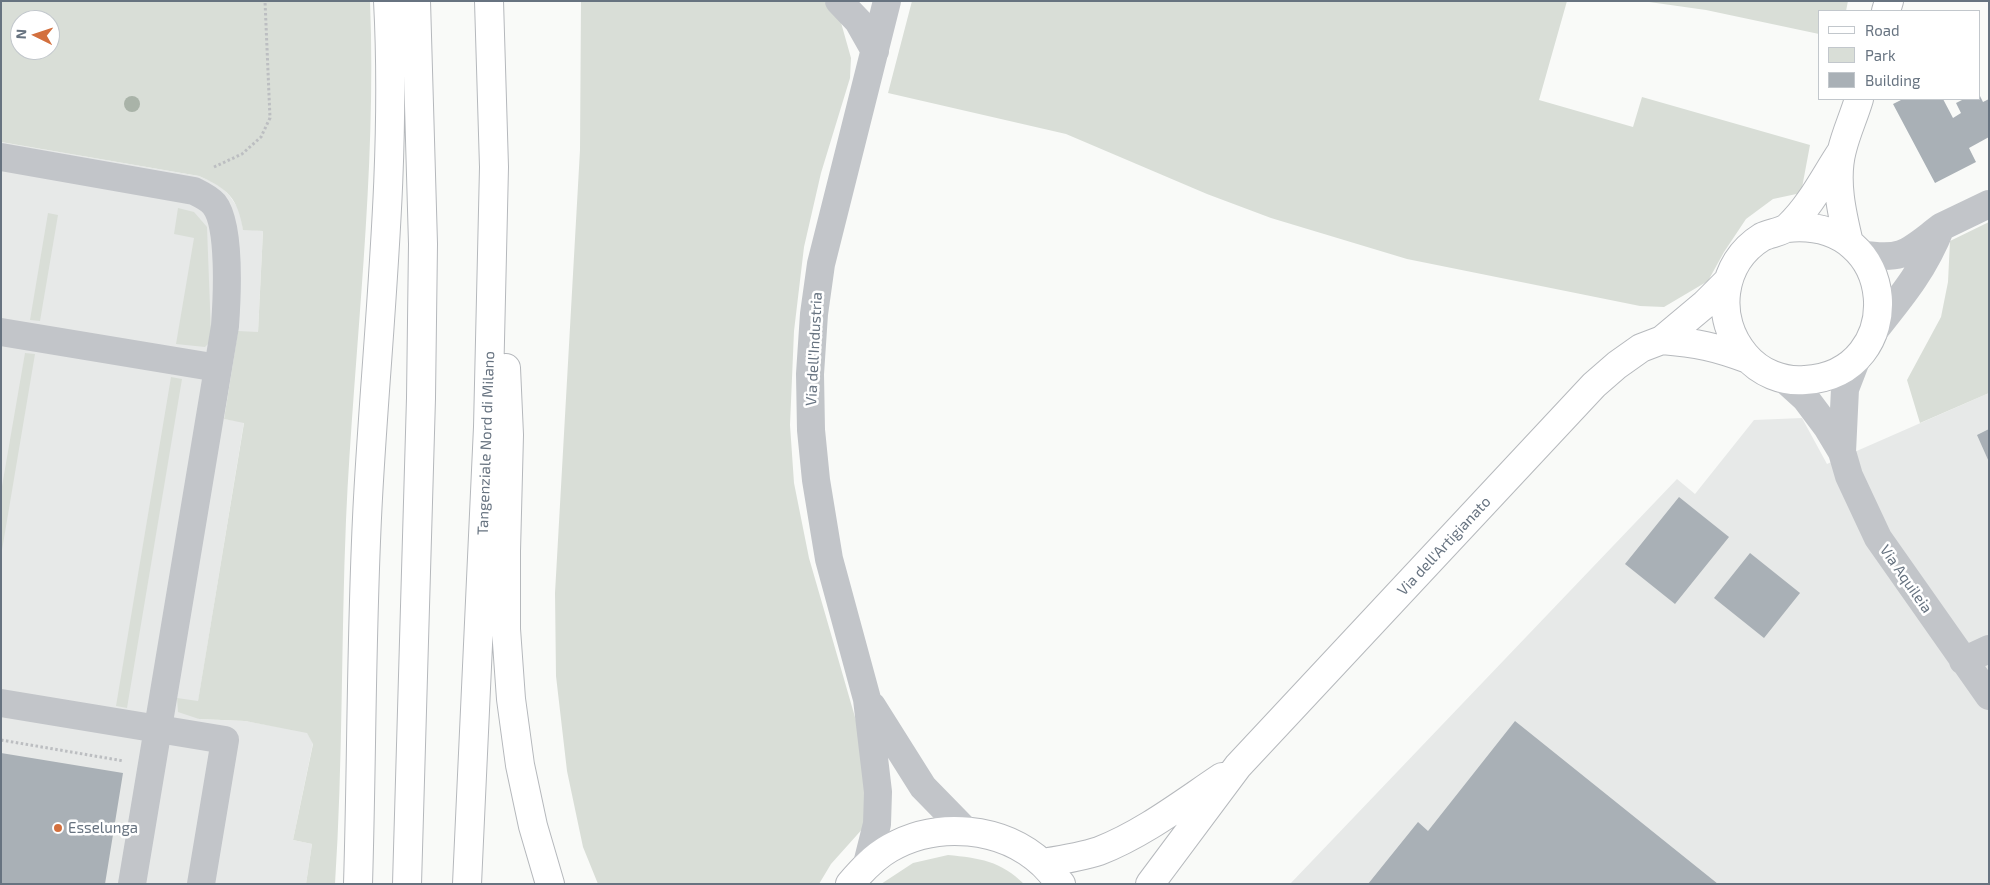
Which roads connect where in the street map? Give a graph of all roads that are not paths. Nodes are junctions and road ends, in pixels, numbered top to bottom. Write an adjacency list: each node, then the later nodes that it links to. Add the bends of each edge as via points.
1 (388, 1): 36 (main road, via 387,197 368,500)
2 (416, 1): 37 (main road, via 422,264)
3 (489, 1): 10 (main road, Tangenziale Nord di Milano)
4 (840, 1): 6 (street, via 858,21)
5 (887, 1): 6 (street, Via dell'Industria)
6 (875, 51): 27 (street, Via dell'Industria, via 821,264 810,374 810,430 828,559)
7 (1859, 100): 8 (main road)
8 (1841, 152): 12 (main road); 14 (main road, via 1842,216)
9 (1, 157): 21 (street, via 194,190 213,203 224,225 227,300)
10 (494, 167): 38 (main road, Tangenziale Nord di Milano, via 488,437); 39 (main road, via 510,434 506,630 511,699 520,765)
11 (1989, 204): 13 (street)
12 (1788, 228): 14 (main road, via 1820,228); 15 (main road, via 1774,231 1751,246 1741,256)
13 (1941, 228): 14 (street, via 1895,257 1883,257); 16 (street, via 1921,269)
14 (1855, 248): 16 (main road, via 1870,267 1876,282 1879,298)
15 (1728, 281): 18 (main road, Via dell'Artigianato); 20 (main road, via 1727,323 1738,348)
16 (1874, 330): 19 (main road)
17 (1, 332): 21 (street)
18 (1662, 340): 20 (main road, Via dell'Artigianato, via 1717,347); 30 (main road, Via dell'Artigianato, via 1641,348 1594,385)
19 (1857, 358): 22 (main road, via 1830,376 1814,380); 23 (street, Via Aquileia, via 1845,390)
20 (1748, 359): 22 (main road)
21 (218, 368): 29 (street)
22 (1784, 379): 23 (street, Via Aquileia, via 1816,411)
23 (1842, 452): 25 (street, Via Aquileia, via 1878,538)
24 (1989, 649): 25 (street)
25 (1963, 660): 26 (street, Via Aquileia)
26 (1989, 696)
27 (867, 699): 31 (street, Via dell'Industria, via 923,787); 33 (street, Via dell'Industria, via 878,792 877,824)
28 (1, 703): 29 (street)
29 (158, 729): 34 (street); 35 (street, via 225,740)
30 (1238, 766): 32 (main road, Via dell'Artigianato, via 1115,844); 41 (main road, Via dell'Artigianato)
31 (966, 831): 32 (main road, via 993,836 1018,846); 33 (main road, via 940,831 913,837 889,849)
32 (1042, 863): 40 (main road)
33 (859, 874)
34 (132, 884)
35 (201, 884)
36 (358, 884)
37 (407, 884)
38 (467, 884)
39 (550, 884)
40 (1061, 884)
41 (1150, 884)

